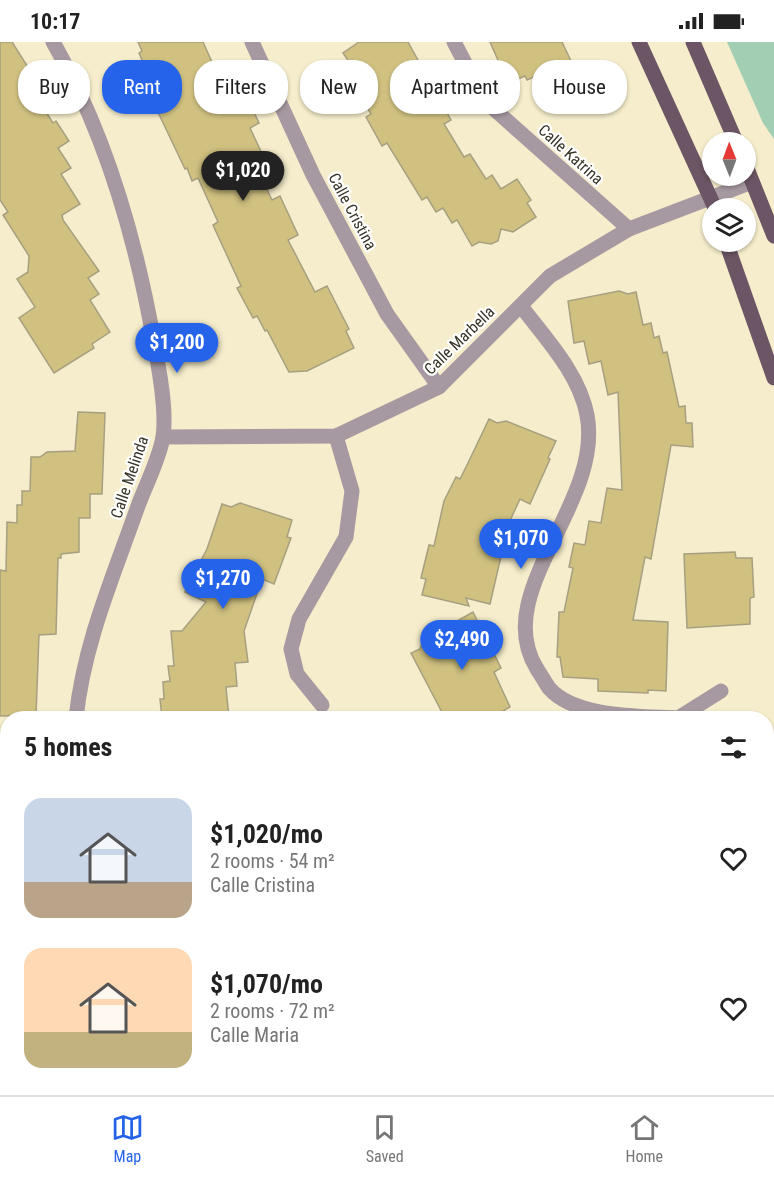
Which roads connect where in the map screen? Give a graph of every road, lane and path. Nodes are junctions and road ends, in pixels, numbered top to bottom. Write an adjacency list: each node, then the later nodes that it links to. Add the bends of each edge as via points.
1 (53, 42): 19 (street, Calle Melinda, via 92,120 127,227 145,292 160,376)
2 (252, 42): 17 (street, Calle Cristina, via 313,175 387,314)
3 (454, 42): 12 (street, Calle Katrina, via 485,102)
4 (639, 42): 9 (main road)
5 (693, 42): 6 (main road)
6 (732, 132)
7 (745, 186): 10 (street, Calle Marbella)
8 (754, 186): 13 (main road)
9 (711, 198)
10 (722, 198)
11 (702, 206): 12 (street, Calle Marbella)
12 (629, 229): 15 (street, Calle Marbella, via 550,276)
13 (774, 236)
14 (730, 252): 16 (main road)
15 (521, 306): 17 (street, Calle Marbella); 23 (street, via 569,372 586,414 587,453 581,481 531,588 524,620 530,657 550,689 574,704)
16 (774, 378)
17 (439, 387): 18 (street, Calle Marbella)
18 (336, 436): 19 (street, Calle Marbella); 21 (street, via 352,491 346,537 299,619 291,649 297,674)
19 (163, 437): 22 (street, Calle Melinda, via 91,638)
20 (721, 690): 24 (street)
21 (322, 705)
22 (77, 711)
23 (598, 711)
24 (688, 711)

